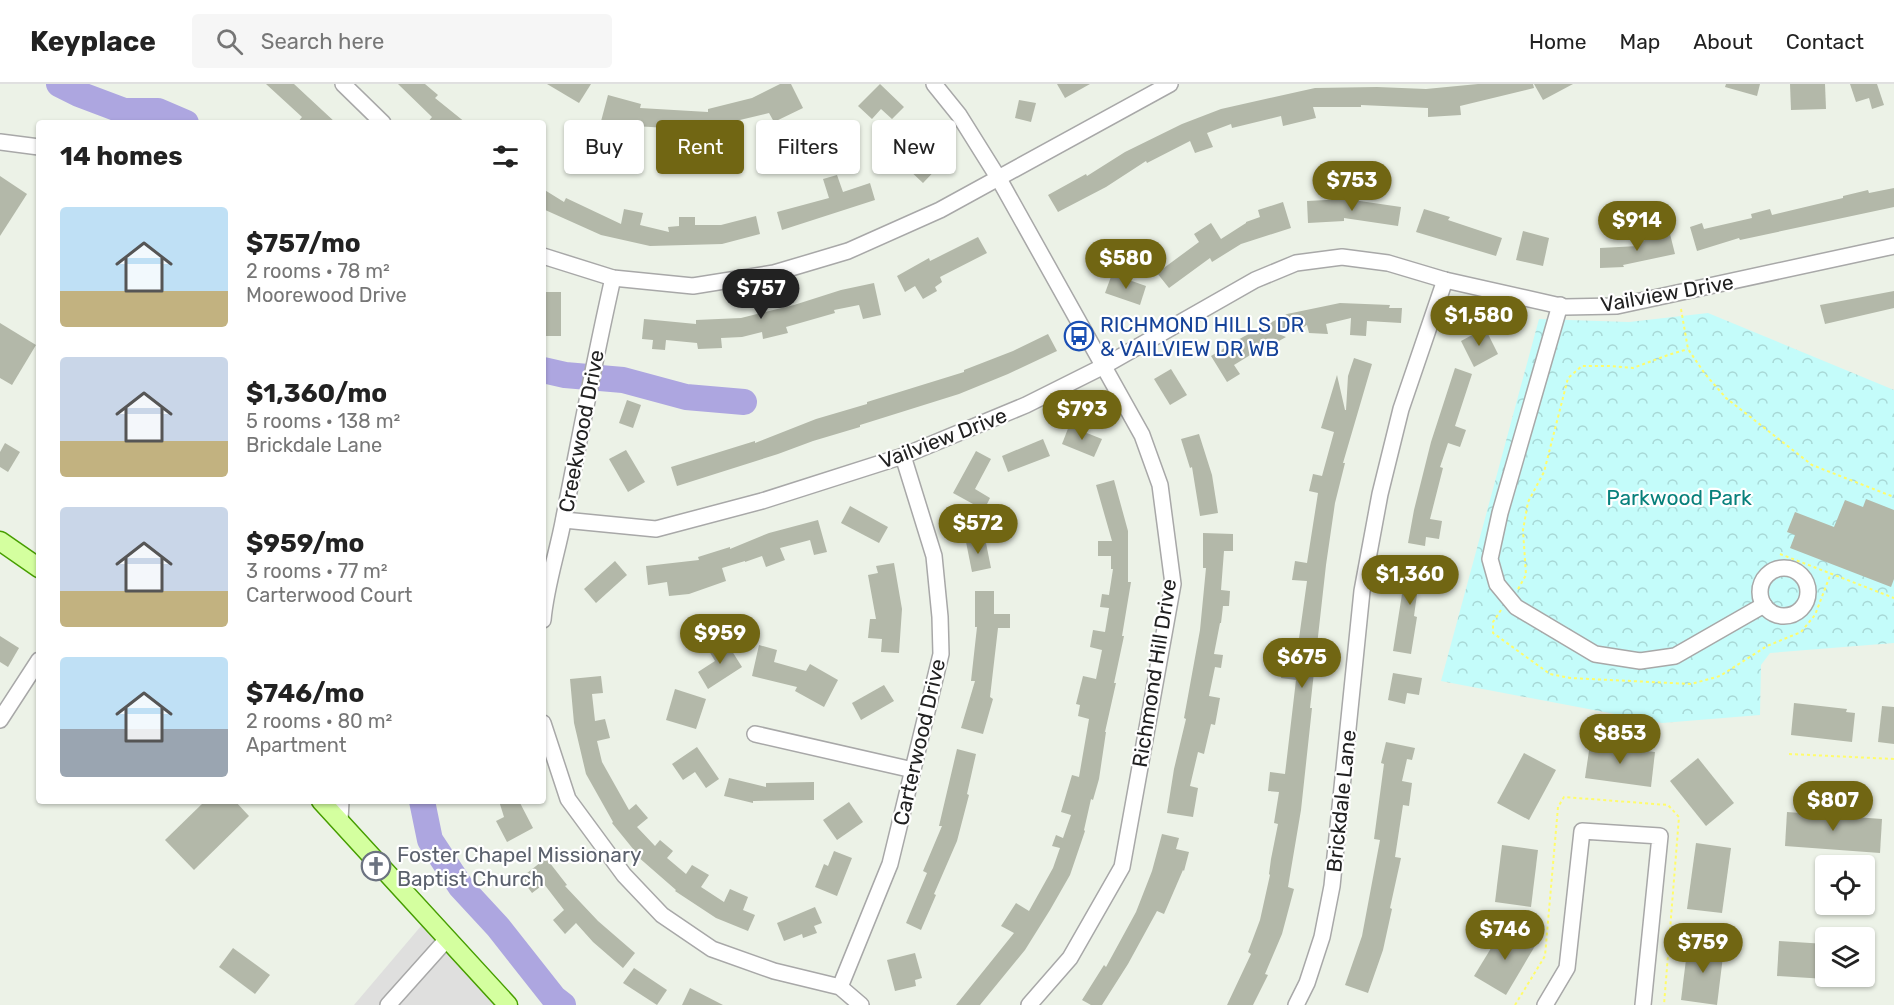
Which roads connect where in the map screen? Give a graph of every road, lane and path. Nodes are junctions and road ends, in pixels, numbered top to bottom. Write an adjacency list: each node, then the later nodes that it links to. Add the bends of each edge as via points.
1 (343, 84): 4 (street)
2 (934, 84): 7 (street, Richmond Hill Drive)
3 (1170, 84): 7 (street)
4 (380, 120)
5 (0, 142): 6 (street)
6 (36, 147)
7 (999, 178): 10 (street, via 940,210 848,251 774,273 693,286); 15 (street, Richmond Hill Drive)
8 (1894, 246): 12 (street, Vailview Drive, via 1617,306)
9 (546, 257): 10 (street)
10 (613, 278): 18 (street, Creekwood Drive)
11 (1445, 280): 12 (street, Vailview Drive); 15 (street, Vailview Drive, via 1388,263 1342,257 1296,263 1255,280); 42 (street, Brickdale Lane, via 1401,409 1380,494 1362,591 1332,886 1322,937)
12 (1560, 305): 25 (street, via 1495,536 1490,559 1497,584 1516,607 1594,654 1640,661 1675,656)
13 (1681, 309): 14 (path)
14 (1688, 350): 17 (path, via 1726,398 1812,465); 22 (path, via 1633,368 1582,366 1568,378 1544,472 1528,502 1523,530 1526,575)
15 (1104, 366): 16 (street, Vailview Drive, via 1026,405); 41 (street, Richmond Hill Drive, via 1142,435 1160,485 1173,584 1122,867 1070,958)
16 (903, 456): 18 (street, Vailview Drive, via 762,501 656,529); 32 (street, Carterwood Drive, via 934,556 940,617 941,654)
17 (1894, 496)
18 (564, 520): 23 (street, Creekwood Drive)
19 (0, 541): 21 (main road)
20 (1780, 554): 24 (path)
21 (36, 566)
22 (1516, 593)
23 (546, 598)
24 (1894, 598)
25 (1764, 605)
26 (36, 665): 27 (street)
27 (0, 720)
28 (546, 732): 37 (street, via 568,799 624,875 662,915 712,950)
29 (755, 734): 32 (street)
30 (1789, 754): 31 (path)
31 (1894, 759)
32 (914, 770): 37 (street, Carterwood Drive, via 890,864)
33 (324, 804): 35 (main road)
34 (341, 804): 35 (street)
35 (340, 821): 36 (main road)
36 (447, 939): 38 (street); 39 (main road)
37 (840, 987): 40 (street)
38 (388, 1005)
39 (508, 1005)
40 (861, 1005)
41 (1029, 1005)
42 (1296, 1005)
43 (1515, 1005): 46 (path, via 1545,956 1558,807 1564,798 1668,805 1679,817)
44 (1545, 1005): 45 (street, via 1567,968 1582,831 1660,836)
45 (1643, 1005)
46 (1664, 1005)

